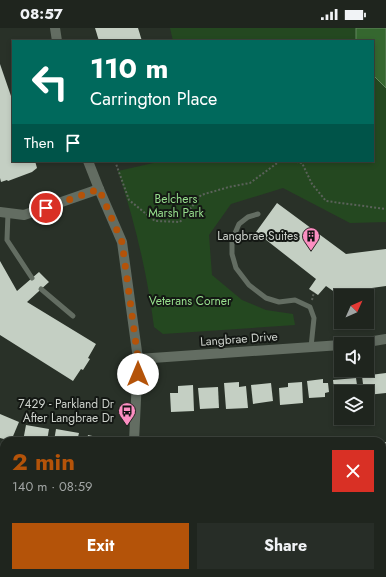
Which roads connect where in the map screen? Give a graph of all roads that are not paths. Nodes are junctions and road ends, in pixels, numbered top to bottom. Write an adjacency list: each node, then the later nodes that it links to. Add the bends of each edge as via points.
1 (55, 28): 2 (street)
2 (58, 40)
3 (88, 162): 4 (street)
4 (99, 189): 5 (street, via 24,215); 14 (street, via 122,242)
5 (4, 212): 7 (lane, via 8,240)
6 (258, 214): 13 (lane, via 248,217 239,224 232,240 236,268 248,285 266,298 279,302 295,300 310,307 314,318)
7 (32, 278)
8 (41, 289): 9 (lane)
9 (73, 316)
10 (386, 339): 11 (street)
11 (374, 341)
12 (334, 346): 13 (street, Langbrae Drive)
13 (311, 347): 14 (street, Langbrae Drive)
14 (138, 359): 15 (street)
15 (134, 437)

